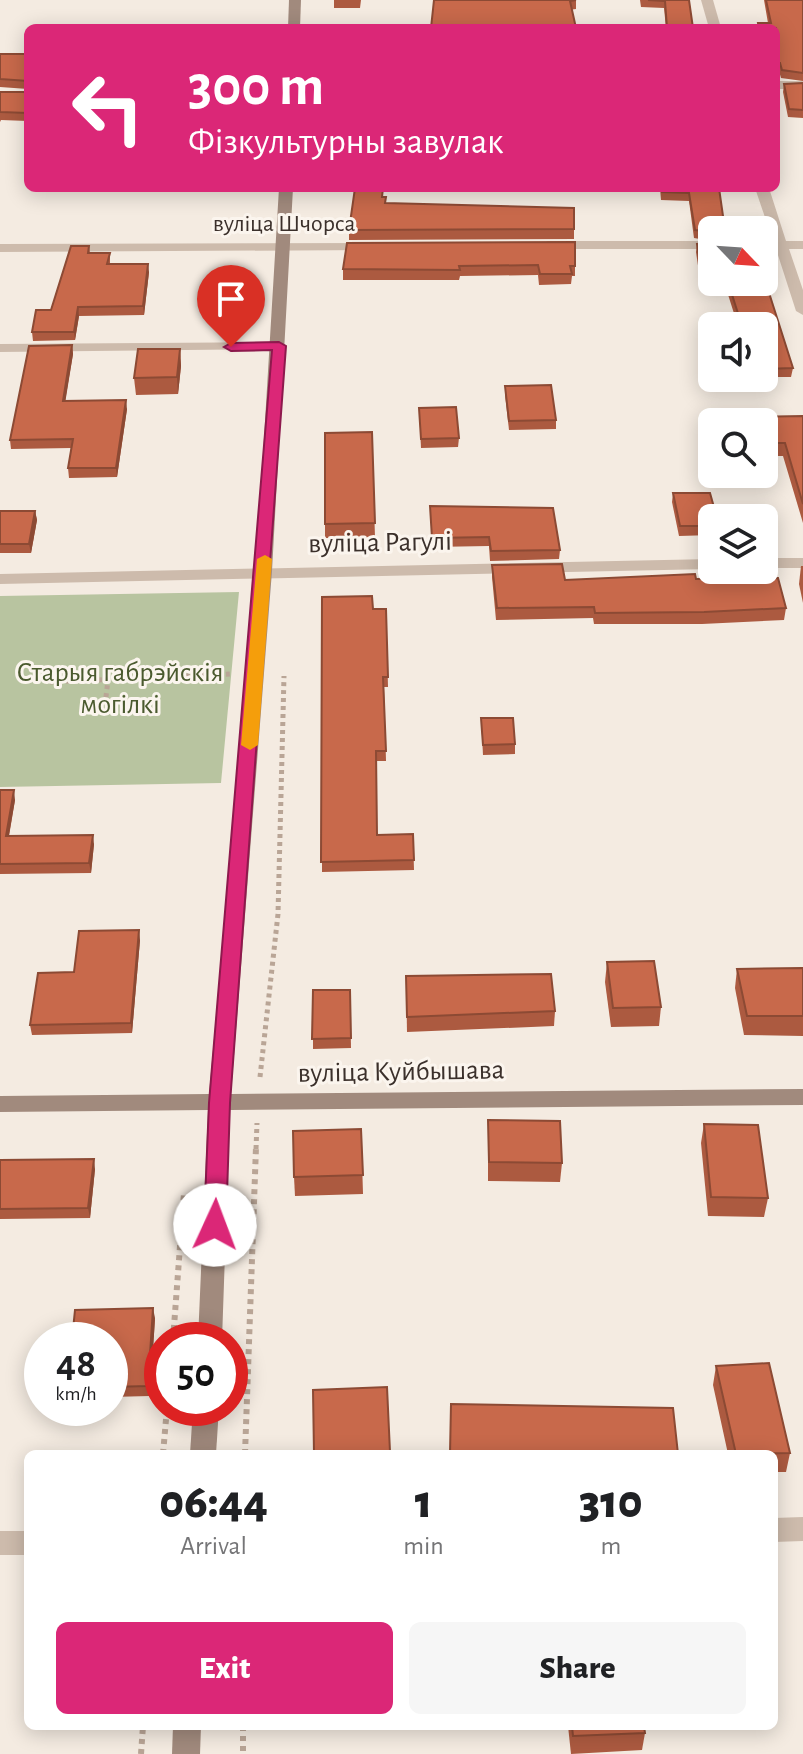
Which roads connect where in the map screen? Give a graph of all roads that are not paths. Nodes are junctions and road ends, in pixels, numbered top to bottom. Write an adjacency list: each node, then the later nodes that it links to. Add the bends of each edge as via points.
1 (295, 0): 3 (main road)
2 (707, 0): 4 (street)
3 (294, 24)
4 (714, 24)
5 (780, 85): 6 (street)
6 (803, 85)
7 (286, 192): 15 (main road)
8 (763, 192): 9 (street)
9 (766, 216)
10 (393, 245): 15 (street, вуліца Шчорса)
11 (537, 245): 12 (street)
12 (698, 245)
13 (778, 245): 14 (street)
14 (803, 245)
15 (283, 246): 16 (street, вуліца Шчорса); 19 (main road)
16 (0, 248)
17 (778, 259): 18 (street)
18 (803, 311)
19 (279, 346): 20 (street); 24 (main road)
20 (0, 348)
21 (778, 563): 22 (street)
22 (803, 563)
23 (698, 564): 24 (street, вуліца Рагулі)
24 (264, 571): 25 (street, вуліца Рагулі); 27 (main road)
25 (0, 579)
26 (803, 1097): 27 (main road, вуліца Куйбышава)
27 (219, 1103): 28 (main road, вуліца Куйбышава); 29 (main road)
28 (0, 1104)
29 (211, 1322)
30 (205, 1426): 31 (main road)
31 (203, 1450)
32 (803, 1529): 33 (street)
33 (778, 1530)
34 (0, 1543): 35 (street)
35 (24, 1543)
36 (187, 1730): 37 (main road)
37 (186, 1754)

